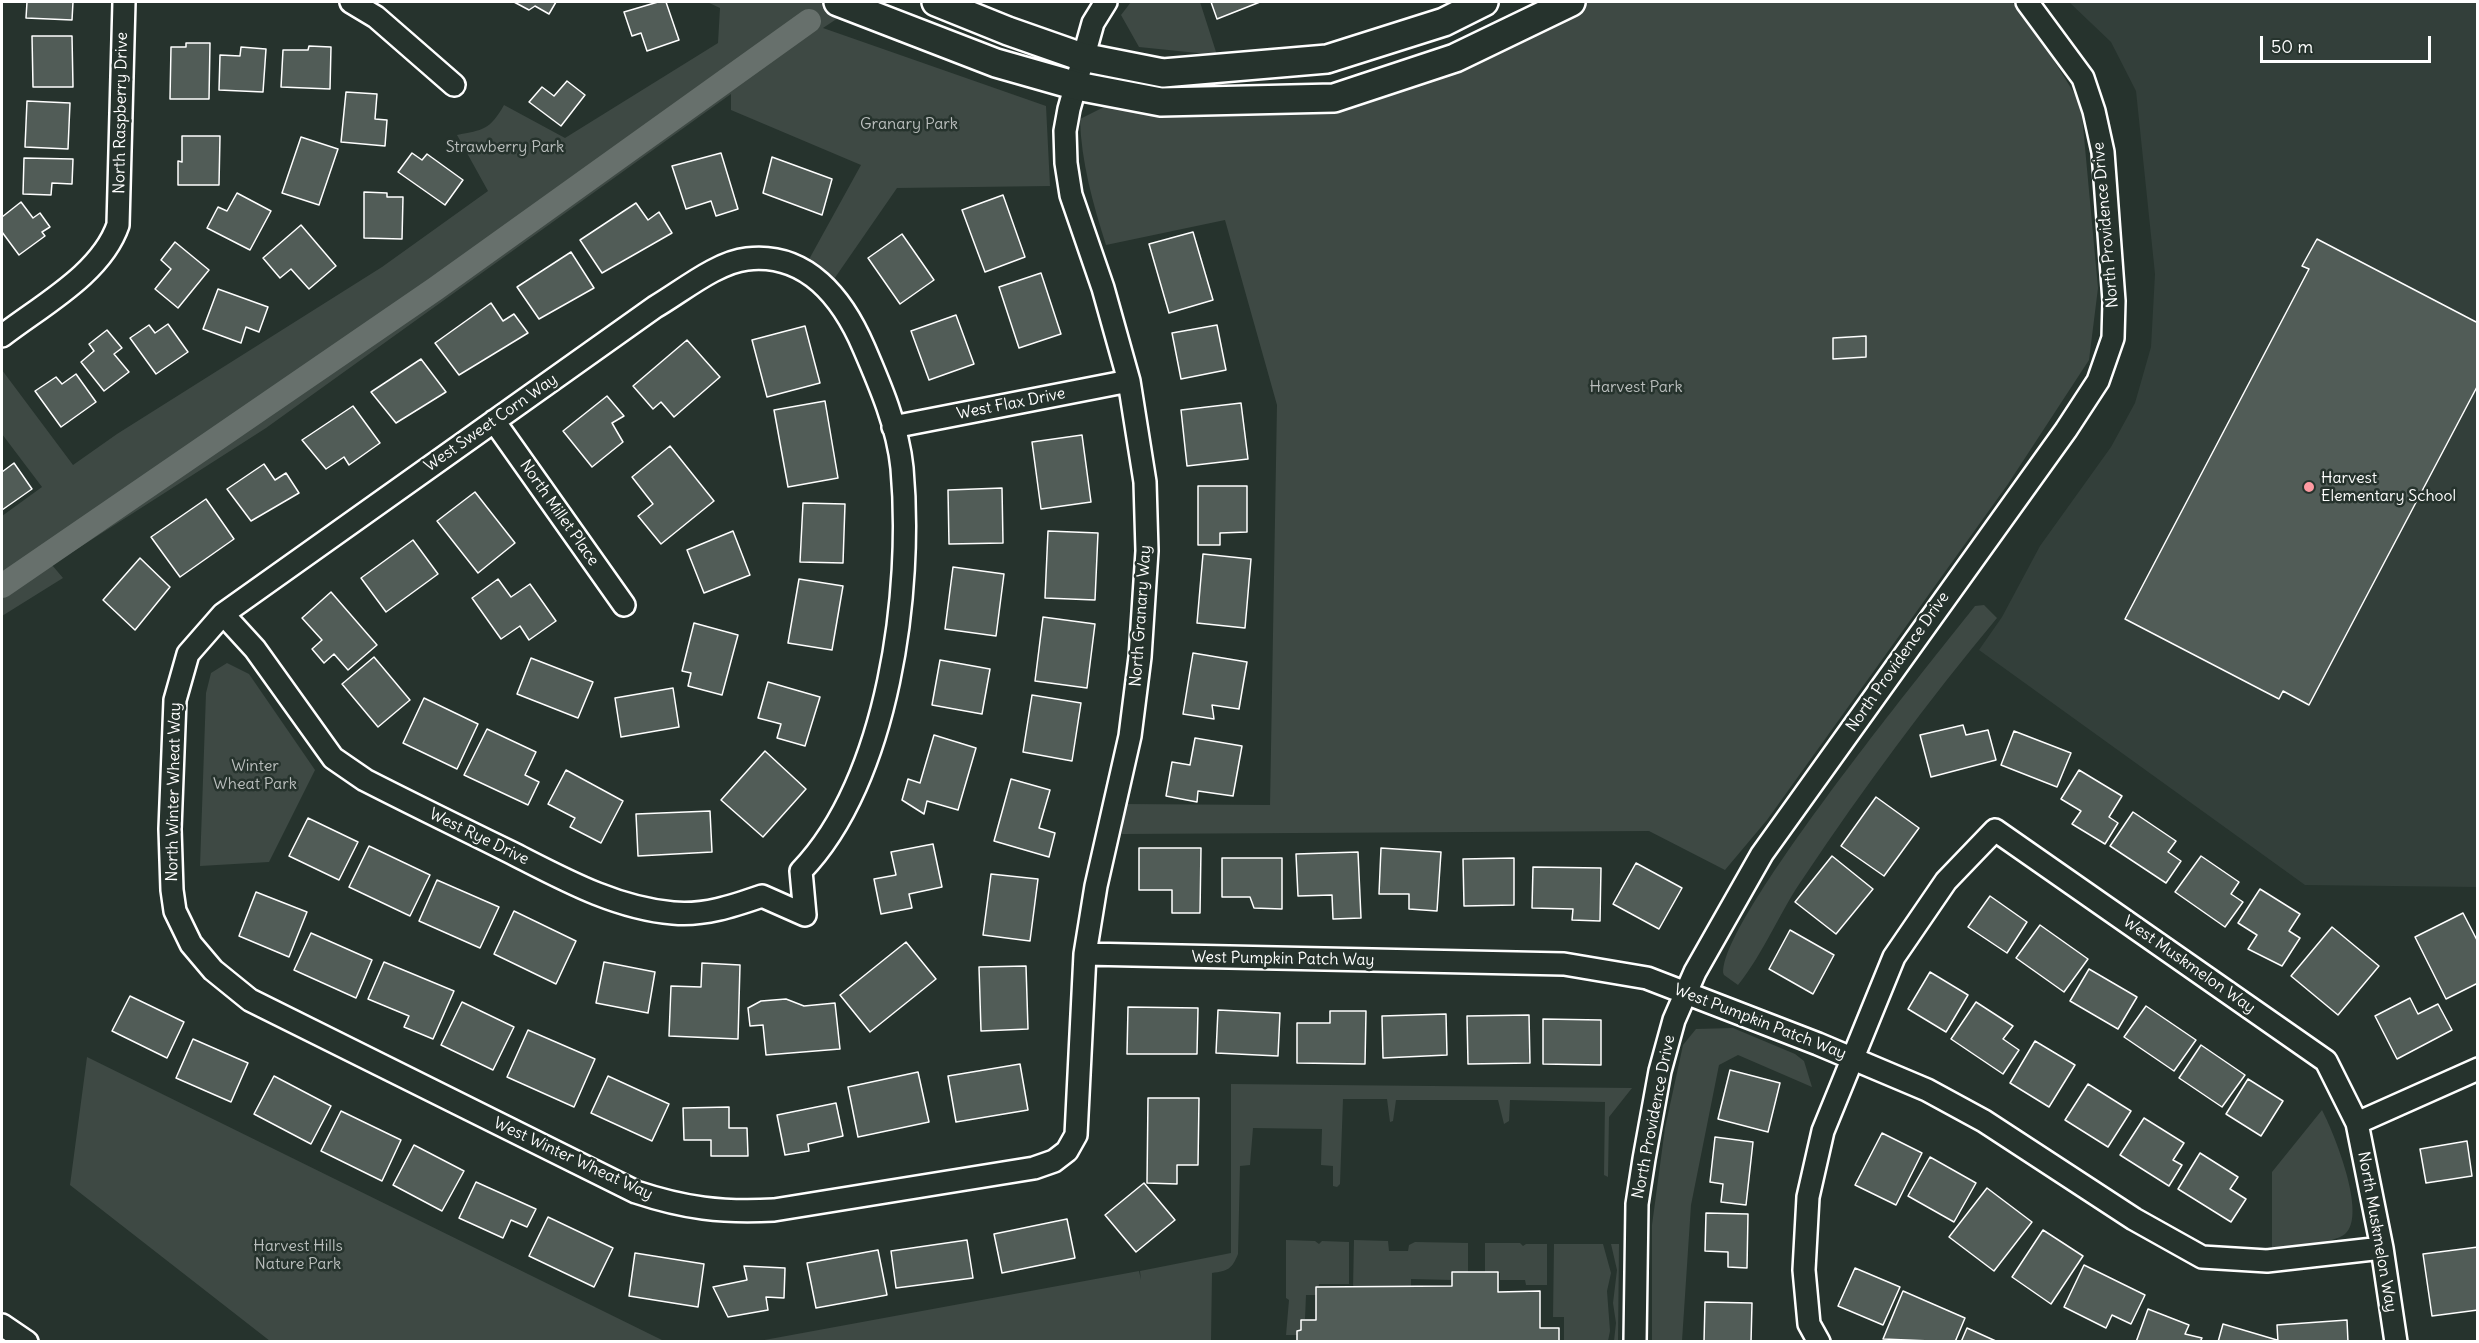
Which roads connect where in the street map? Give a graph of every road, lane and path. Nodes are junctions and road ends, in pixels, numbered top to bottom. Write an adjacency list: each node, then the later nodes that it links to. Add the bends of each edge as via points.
1 (124, 2): 12 (street, North Raspberry Drive, via 118,225 113,240 94,265)
2 (351, 2): 10 (street, via 376,17)
3 (838, 2): 11 (street, via 996,63)
4 (936, 2): 9 (street)
5 (1106, 2): 9 (street, North Granary Way, via 1093,23)
6 (1484, 2): 9 (street, via 1444,22 1327,59 1163,73)
7 (1570, 2): 11 (street, via 1455,58 1334,98 1161,102)
8 (2027, 2): 21 (street, North Providence Drive, via 2083,78 2094,111 2103,152 2113,338 2098,381 2066,430 1762,854)
9 (1082, 57): 11 (street, North Granary Way)
10 (454, 85)
11 (1077, 86): 13 (street, North Granary Way, via 1065,131 1071,195)
12 (2, 336)
13 (1129, 381): 15 (street, West Flax Drive); 20 (street, North Granary Way, via 1145,483 1144,604 1130,736)
14 (494, 421): 15 (street, West Sweet Corn Way, via 656,307 726,264 747,258 791,264 826,286 838,299 878,380); 16 (street, North Millet Place); 17 (street, West Sweet Corn Way)
15 (893, 427): 18 (street, West Sweet Corn Way, via 902,466 906,555 898,629 885,699 857,785 820,852 801,871)
16 (624, 605)
17 (223, 614): 18 (street, West Rye Drive, via 255,649 333,758 365,780 584,888 635,907 695,913 762,896); 19 (street, North Winter Wheat Way, via 188,654 175,700 172,890 175,911)
18 (805, 915)
19 (191, 944): 25 (street, West Winter Wheat Way, via 213,970 250,1000 636,1192 699,1210 774,1210 1034,1168)
20 (1085, 954): 21 (street, West Pumpkin Patch Way, via 1564,964 1647,978); 25 (street, North Granary Way, via 1076,1135)
21 (1685, 993): 22 (street, West Pumpkin Patch Way); 29 (street, North Providence Drive, via 1660,1071 1636,1204)
22 (1852, 1058): 24 (street, West Muskmelon Way, via 1894,957 1946,881 1995,830 2326,1061); 26 (street, West Pumpkin Patch Way, via 1927,1090 1984,1121 2134,1219 2202,1257 2267,1261); 30 (street, via 1823,1131 1808,1197 1804,1270 1809,1324)
23 (2478, 1069): 24 (street)
24 (2357, 1123): 26 (street, North Muskmelon Way)
25 (1067, 1151)
26 (2382, 1248): 31 (street, North Muskmelon Way)
27 (2, 1325): 28 (street)
28 (27, 1341)
29 (1635, 1341)
30 (1818, 1341)
31 (2396, 1341)

